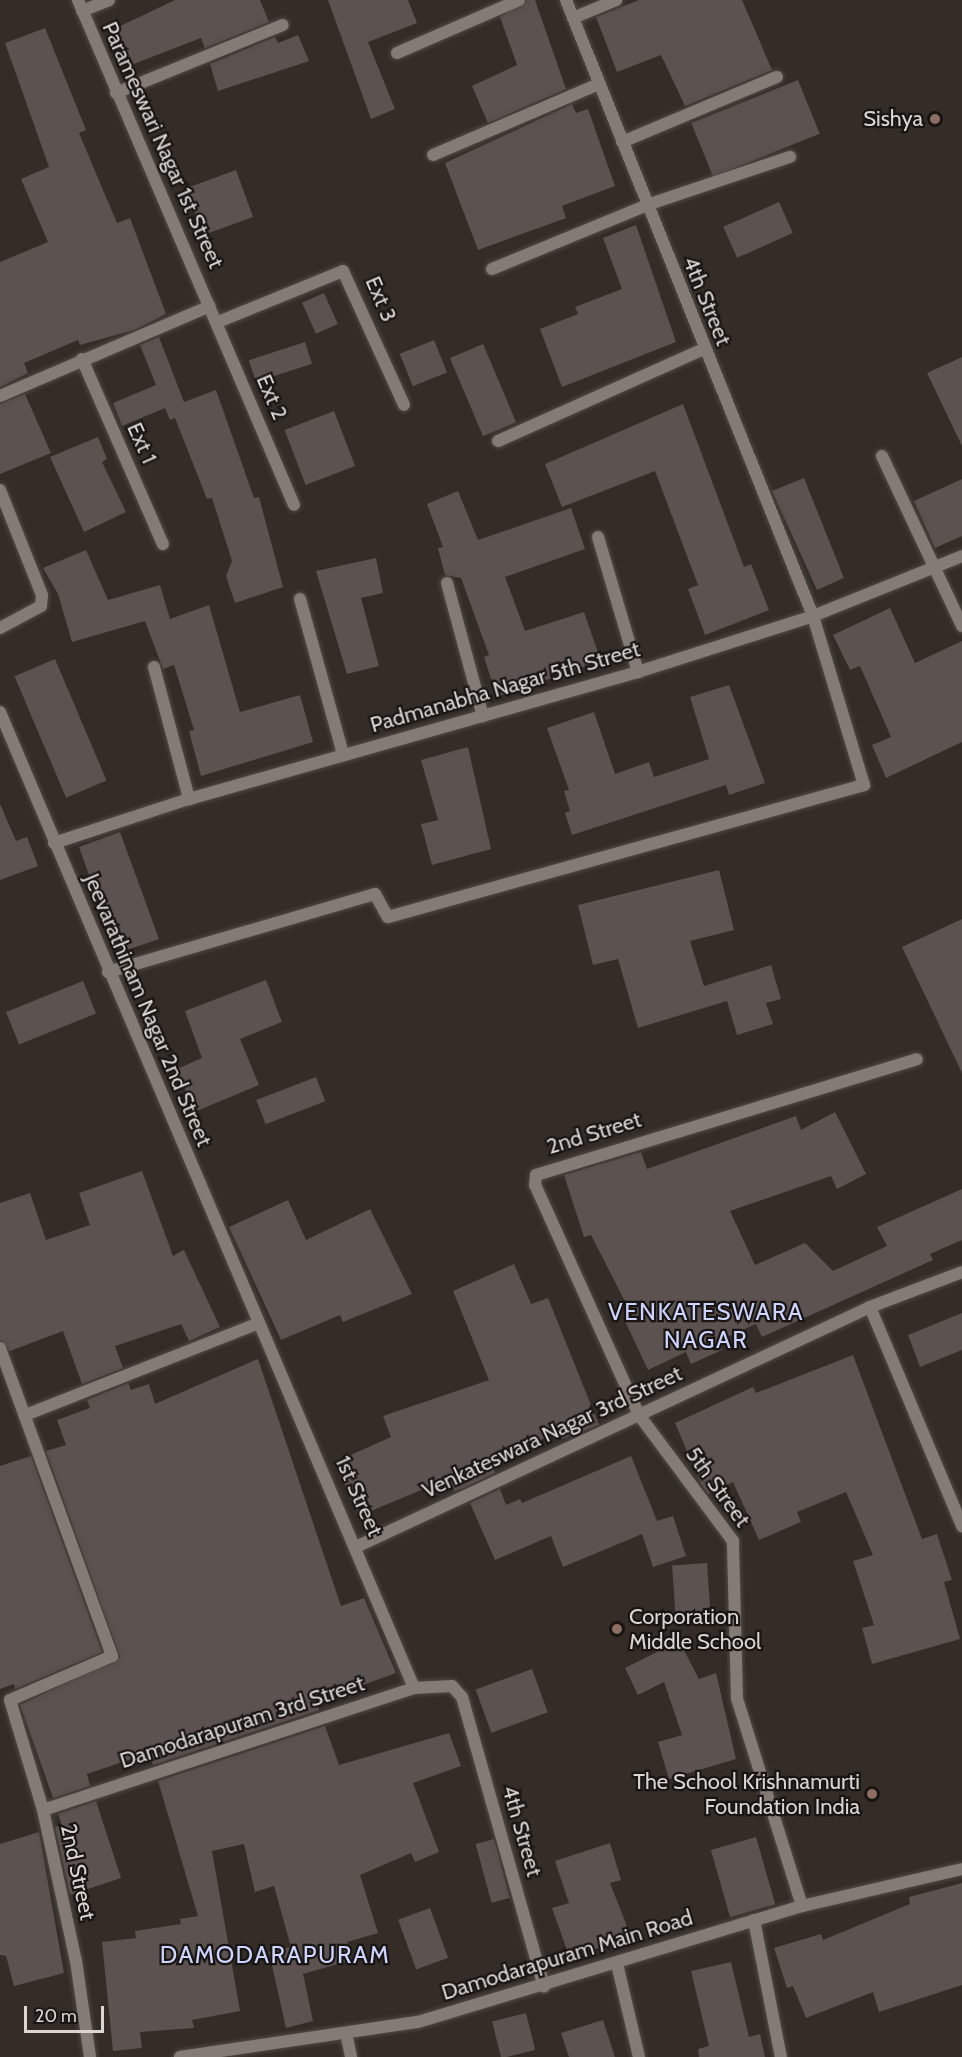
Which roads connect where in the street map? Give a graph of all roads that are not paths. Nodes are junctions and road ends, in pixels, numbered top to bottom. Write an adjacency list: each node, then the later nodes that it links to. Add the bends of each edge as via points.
1 (109, 0): 5 (street)
2 (519, 0): 8 (street)
3 (566, 0): 6 (street, 4th Street)
4 (616, 0): 6 (street)
5 (80, 5): 11 (street, Parameswari Nagar 1st Street)
6 (573, 18): 10 (street, 4th Street)
7 (283, 25): 11 (street)
8 (397, 53)
9 (777, 77): 12 (street)
10 (599, 84): 12 (street, 4th Street); 13 (street)
11 (116, 93): 17 (street, Parameswari Nagar 1st Street)
12 (622, 142): 15 (street, 4th Street)
13 (433, 155)
14 (790, 157): 15 (street)
15 (647, 205): 16 (street); 19 (street, 4th Street)
16 (492, 269)
17 (210, 306): 18 (street, Ext 2); 20 (street)
18 (218, 322): 22 (street, Ext 3, via 343,271); 26 (street, Ext 2)
19 (704, 349): 23 (street); 33 (street, 4th Street)
20 (82, 359): 21 (street); 28 (street, Ext 1)
21 (0, 396)
22 (404, 405)
23 (498, 441)
24 (882, 456): 30 (street)
25 (0, 490): 35 (street, via 42,595 41,606)
26 (294, 505)
27 (598, 537): 37 (street)
28 (163, 544)
29 (962, 556): 30 (street, Padmanabha Nagar 5th Street)
30 (936, 569): 33 (street, Padmanabha Nagar 5th Street); 34 (street)
31 (447, 583): 39 (street)
32 (300, 599): 40 (street)
33 (813, 616): 37 (street, Padmanabha Nagar 5th Street); 43 (street, 4th Street, via 865,775 858,791 388,917 375,894)
34 (962, 626)
35 (0, 628)
36 (154, 667): 41 (street)
37 (638, 672): 39 (street, Padmanabha Nagar 5th Street)
38 (0, 712): 42 (street, Jeevarathinam Nagar 2nd Street)
39 (483, 716): 40 (street, Padmanabha Nagar 5th Street)
40 (344, 754): 41 (street, Padmanabha Nagar 5th Street)
41 (189, 799): 42 (street, Padmanabha Nagar 5th Street)
42 (54, 843): 43 (street, Jeevarathinam Nagar 2nd Street)
43 (108, 972): 47 (street, Jeevarathinam Nagar 2nd Street)
44 (917, 1059): 50 (street, 2nd Street, via 536,1175 535,1185)
45 (962, 1272): 46 (street, Venkateswara Nagar 3rd Street)
46 (870, 1307): 50 (street, Venkateswara Nagar 3rd Street); 51 (street)
47 (259, 1323): 49 (street); 52 (street, 1st Street)
48 (0, 1348): 49 (street)
49 (28, 1414): 55 (street, 2nd Street, via 112,1656 10,1700)
50 (639, 1415): 52 (street, Venkateswara Nagar 3rd Street); 57 (street, 5th Street, via 733,1541 736,1698)
51 (962, 1526)
52 (358, 1546): 53 (street, 1st Street)
53 (414, 1688): 54 (street, Damodarapuram 3rd Street); 55 (street, Damodarapuram 3rd Street)
54 (457, 1688): 60 (street, 4th Street)
55 (43, 1810): 62 (street, 2nd Street)
56 (962, 1869): 57 (street, Damodarapuram Main Road)
57 (802, 1906): 58 (street, Damodarapuram Main Road)
58 (754, 1920): 59 (street, Damodarapuram Main Road); 66 (street)
59 (617, 1964): 60 (street, Damodarapuram Main Road); 65 (street)
60 (544, 1987): 61 (street, Damodarapuram Main Road, via 418,2022)
61 (346, 2033): 63 (street, Damodarapuram Main Road); 64 (street)
62 (90, 2057)
63 (180, 2057)
64 (351, 2057)
65 (639, 2057)
66 (781, 2057)

